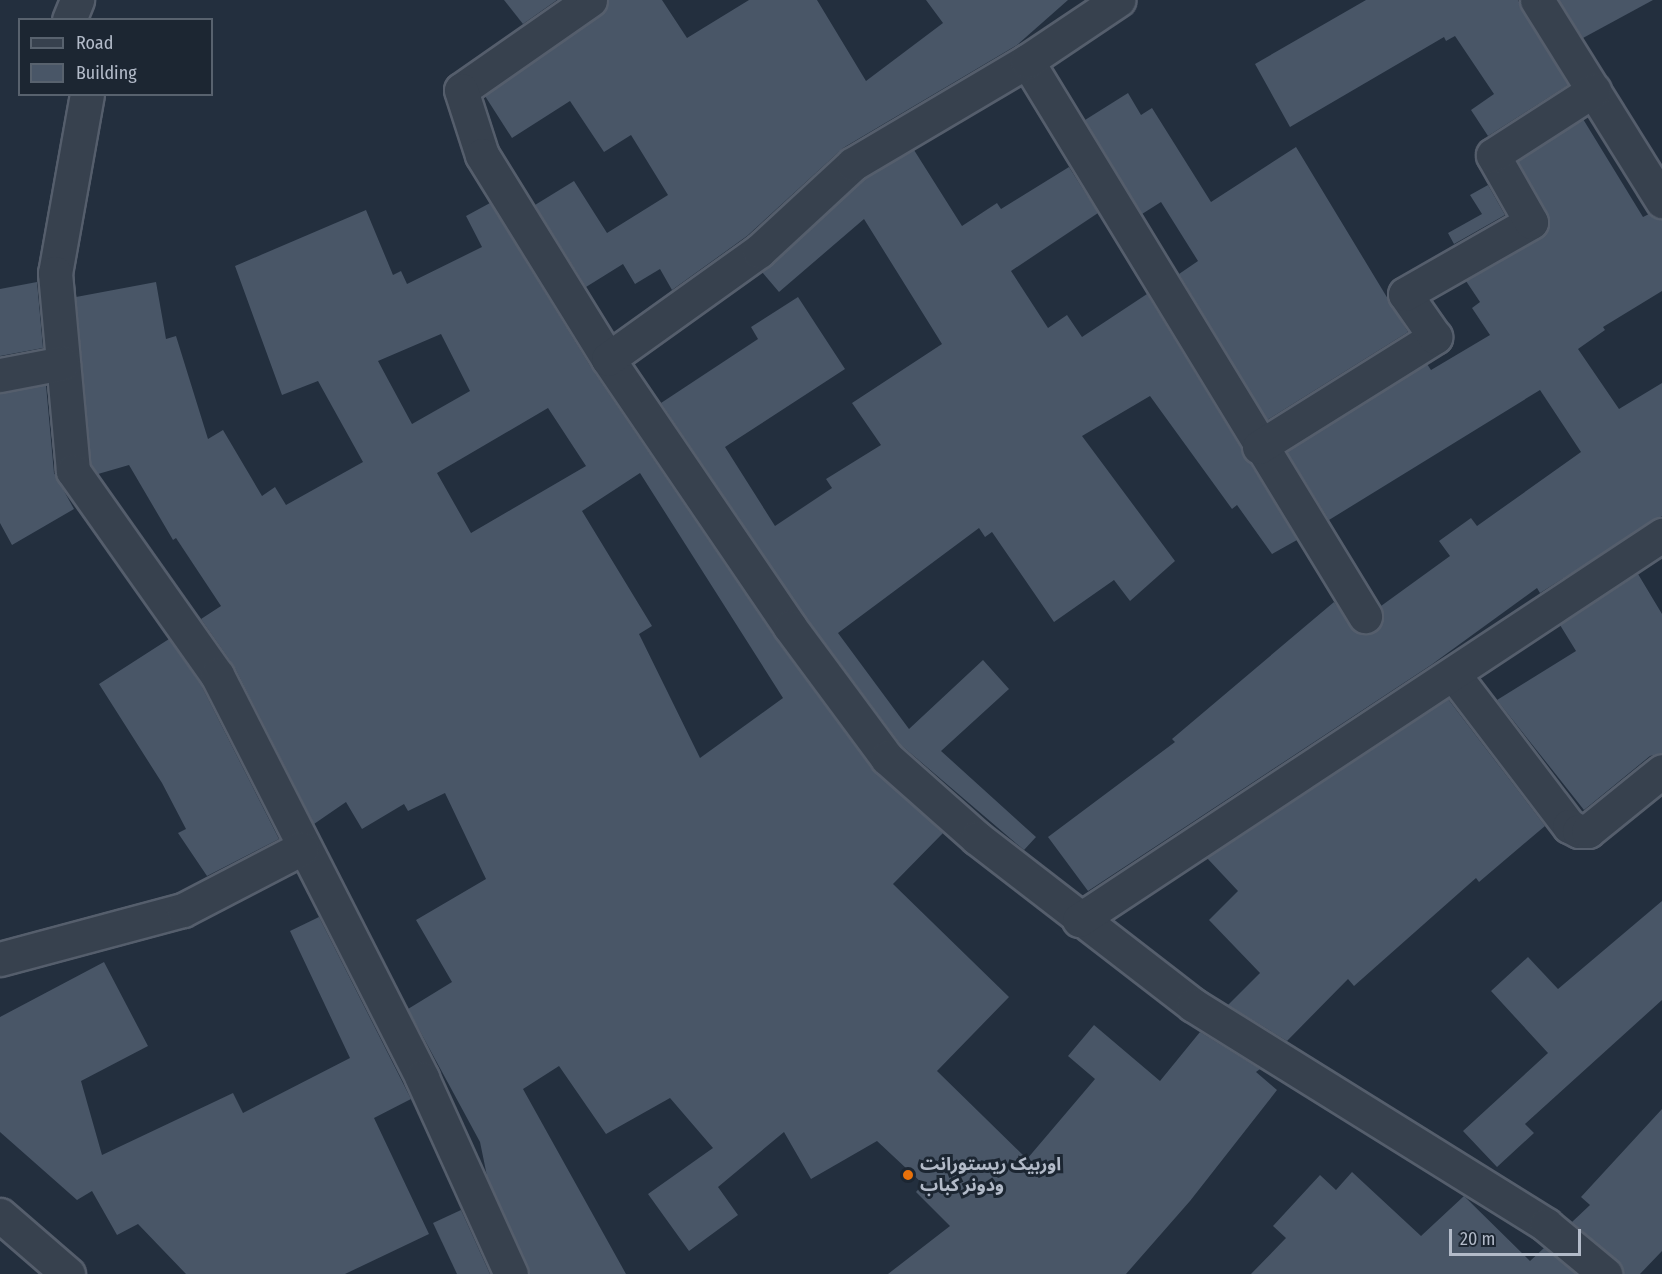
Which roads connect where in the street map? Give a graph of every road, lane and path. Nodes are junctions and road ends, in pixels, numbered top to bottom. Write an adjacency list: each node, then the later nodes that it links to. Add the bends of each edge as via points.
1 (77, 0): 5 (street)
2 (590, 0): 10 (street, via 461,90 482,155)
3 (1118, 0): 6 (street)
4 (1537, 0): 7 (street)
5 (70, 18)
6 (1027, 61): 10 (street, via 853,164 759,251); 13 (street)
7 (1594, 90): 9 (street); 13 (street, via 1493,155 1531,222 1405,294 1435,337)
8 (87, 96): 11 (street, via 55,273)
9 (1662, 201)
10 (608, 359): 19 (street, via 790,627 887,758)
11 (63, 363): 12 (street); 18 (street, via 73,471 217,675)
12 (0, 375)
13 (1260, 447): 15 (street)
14 (1662, 536): 16 (street)
15 (1365, 616)
16 (1454, 675): 17 (street, via 1569,826 1579,831 1588,831); 19 (street)
17 (1662, 771)
18 (302, 848): 20 (street, via 183,910); 23 (street, via 422,1078)
19 (1079, 920): 24 (street, via 1192,1005 1546,1225)
20 (0, 959)
21 (0, 1215): 22 (street)
22 (68, 1274)
23 (511, 1274)
24 (1605, 1274)

